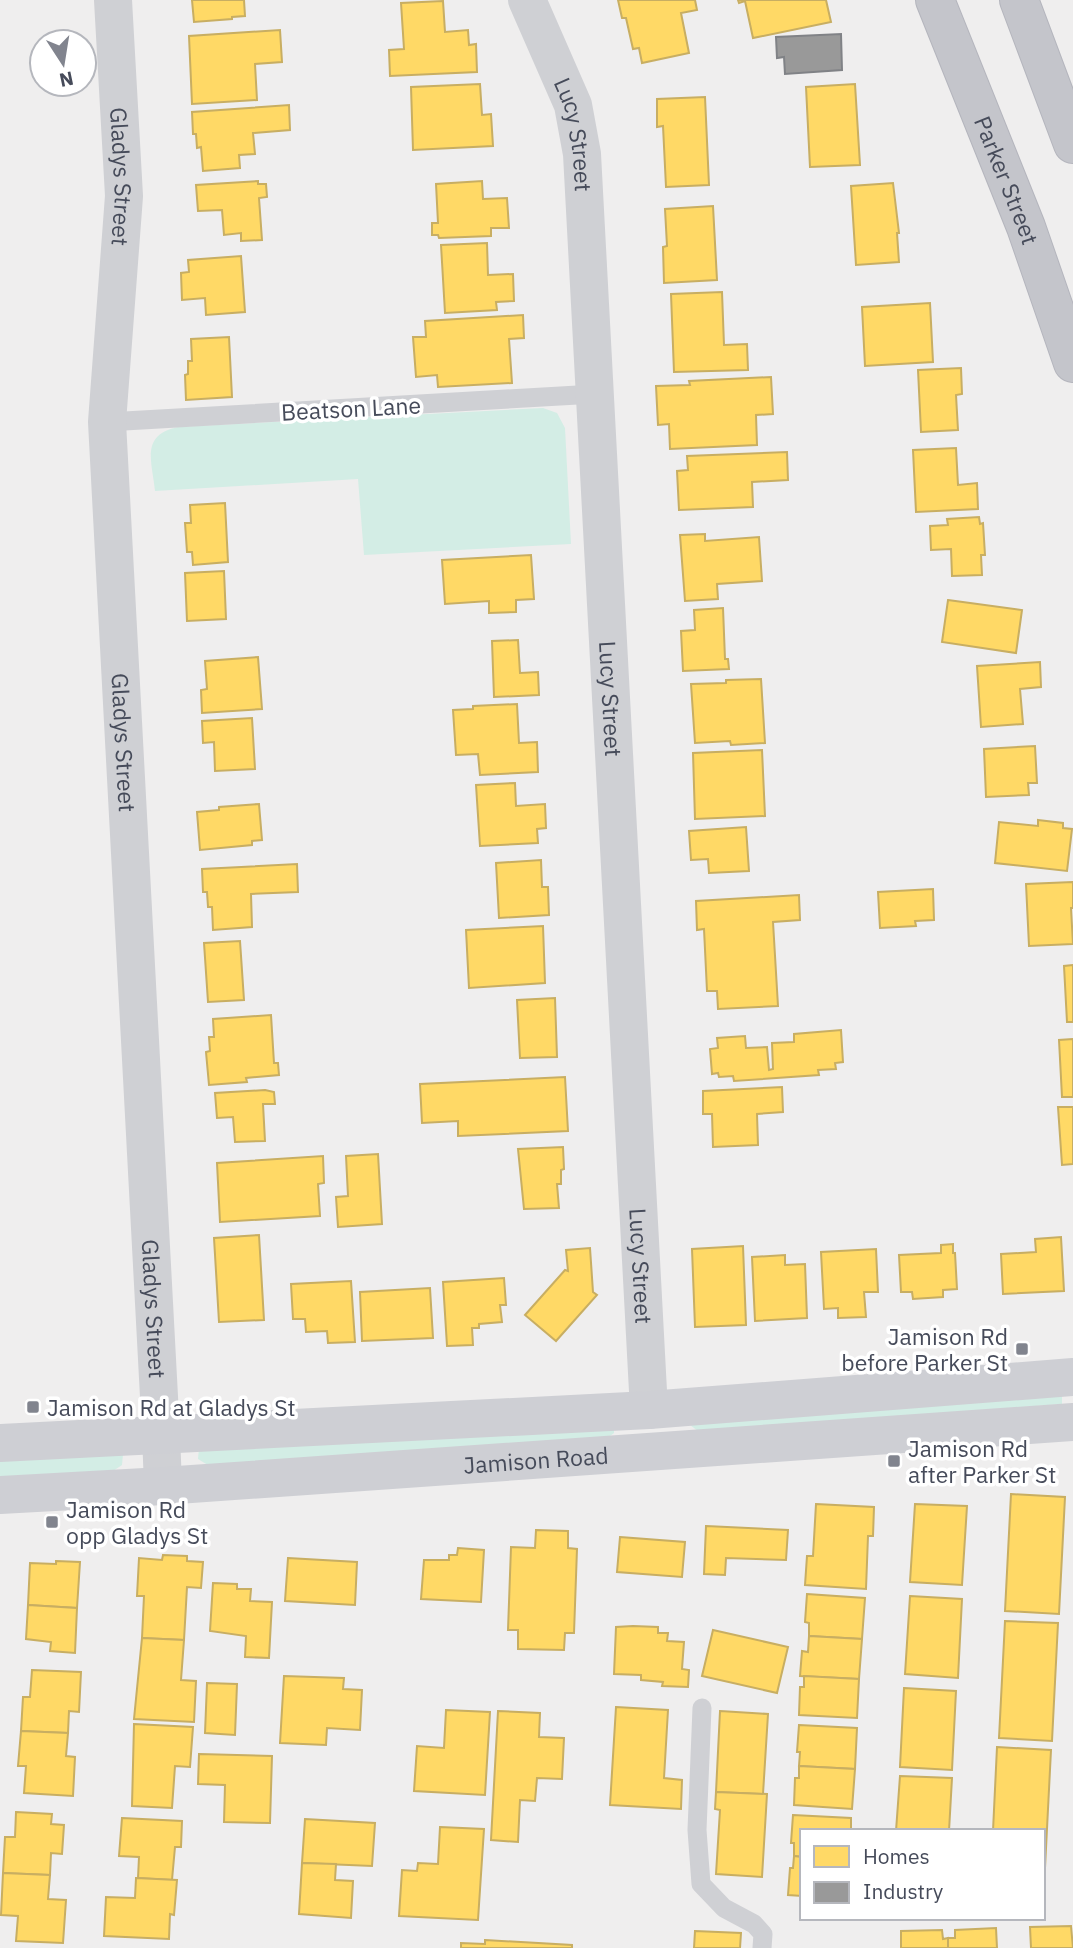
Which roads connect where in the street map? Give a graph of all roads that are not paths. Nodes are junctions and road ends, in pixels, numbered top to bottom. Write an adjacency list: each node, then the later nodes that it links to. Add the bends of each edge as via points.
1 (113, 0): 8 (street, Gladys Street, via 124,196)
2 (527, 0): 7 (street, Lucy Street, via 564,82 579,131)
3 (935, 0): 6 (highway, Parker Street, via 1026,227)
4 (1019, 0): 5 (highway)
5 (1073, 144)
6 (1073, 363)
7 (595, 394): 8 (lane, Beatson Lane); 10 (street, Lucy Street)
8 (107, 422): 12 (street, Gladys Street)
9 (1073, 1377): 10 (main road, Jamison Road)
10 (649, 1410): 12 (main road, Jamison Road); 14 (street, Lucy Street)
11 (1073, 1422): 14 (main road, Jamison Road)
12 (161, 1434): 13 (main road, Jamison Road); 15 (street, Gladys Street)
13 (0, 1443)
14 (652, 1450): 15 (main road, Jamison Road)
15 (163, 1486): 16 (main road, Jamison Road)
16 (0, 1495)
17 (702, 1708): 18 (lane, via 697,1830 701,1884 724,1909 754,1924 763,1934)
18 (762, 1948)

